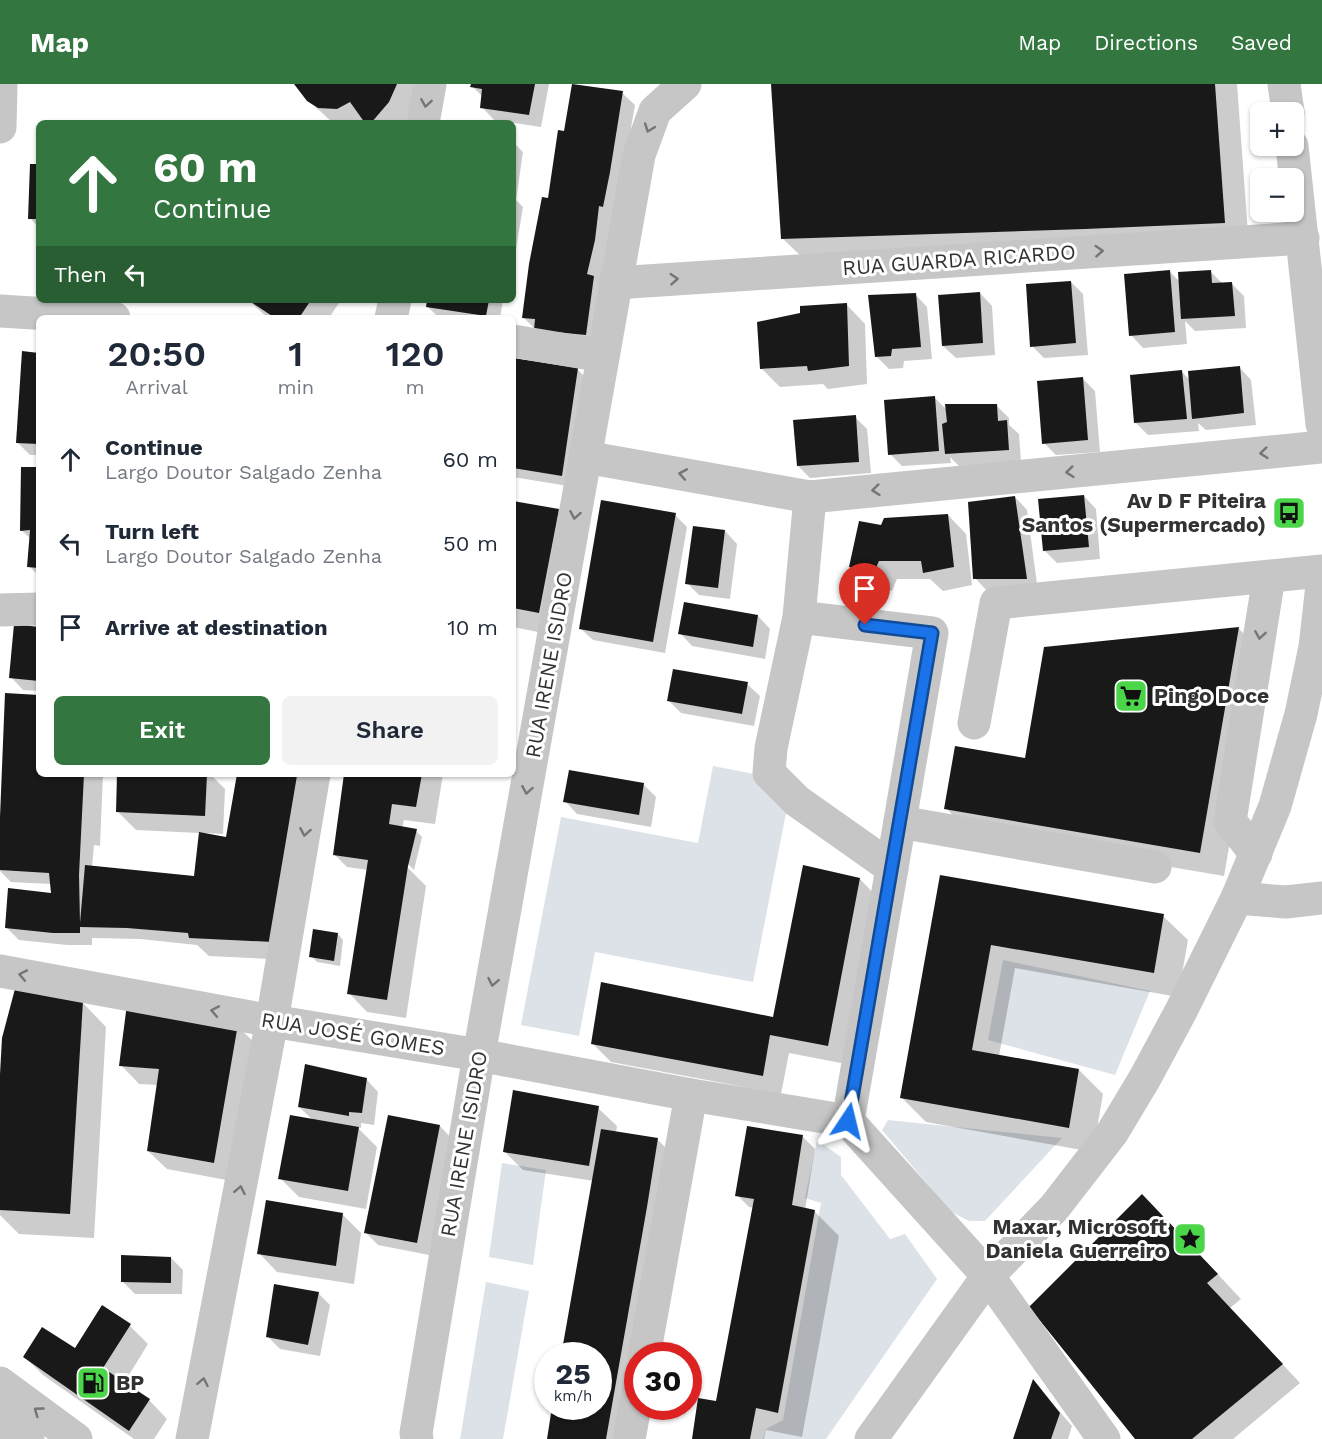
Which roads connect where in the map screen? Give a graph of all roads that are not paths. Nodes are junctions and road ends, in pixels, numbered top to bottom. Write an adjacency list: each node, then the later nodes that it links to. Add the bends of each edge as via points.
1 (0, 84): 7 (street)
2 (430, 84): 6 (street, one-way to 6)
3 (685, 84): 10 (street, RUA IRENE ISIDRO, one-way to 10, via 656,111 639,155)
4 (1284, 84): 5 (street)
5 (1287, 102)
6 (424, 120)
7 (0, 127)
8 (1293, 156): 9 (street)
9 (1303, 238): 10 (street, RUA GUARDA RICARDO, one-way to 9); 13 (street)
10 (615, 283): 15 (street, RUA IRENE ISIDRO)
11 (0, 311): 12 (street)
12 (65, 315)
13 (1316, 315): 16 (street)
14 (516, 342): 15 (street)
15 (603, 356): 18 (street, RUA IRENE ISIDRO)
16 (1322, 424)
17 (1322, 447): 19 (street, one-way to 19)
18 (585, 457): 19 (street, one-way to 18); 36 (street, RUA IRENE ISIDRO, one-way to 36)
19 (810, 497): 25 (street)
20 (1322, 571): 21 (street)
21 (1269, 577): 26 (street, via 996,603); 29 (street, one-way to 29, via 1230,821)
22 (1322, 585): 29 (street, via 1315,647 1301,714 1275,806)
23 (36, 609): 24 (street)
24 (0, 610)
25 (799, 617): 28 (street, via 932,633); 31 (street, via 769,773 797,801)
26 (974, 723)
27 (314, 777): 35 (street, one-way to 35)
28 (900, 822): 30 (street); 31 (street)
29 (1256, 854): 32 (street)
30 (1155, 867)
31 (892, 868): 38 (street)
32 (1237, 898): 33 (street, via 1286,902); 39 (street, via 1171,1030 1112,1133 1054,1208)
33 (1322, 898)
34 (0, 971): 35 (street, RUA JOSÉ GOMES, one-way to 34)
35 (273, 1021): 36 (street, RUA JOSÉ GOMES); 46 (street, one-way to 35)
36 (479, 1055): 37 (street, RUA JOSÉ GOMES); 47 (street, RUA IRENE ISIDRO)
37 (690, 1095): 38 (street, RUA JOSÉ GOMES); 40 (street)
38 (848, 1121): 39 (street)
39 (988, 1276): 49 (street); 50 (street)
40 (646, 1342)
41 (0, 1383): 45 (street, one-way to 41)
42 (0, 1419): 44 (street)
43 (633, 1420): 48 (street)
44 (28, 1439)
45 (76, 1439)
46 (192, 1439)
47 (417, 1439)
48 (629, 1439)
49 (871, 1439)
50 (1104, 1439)

